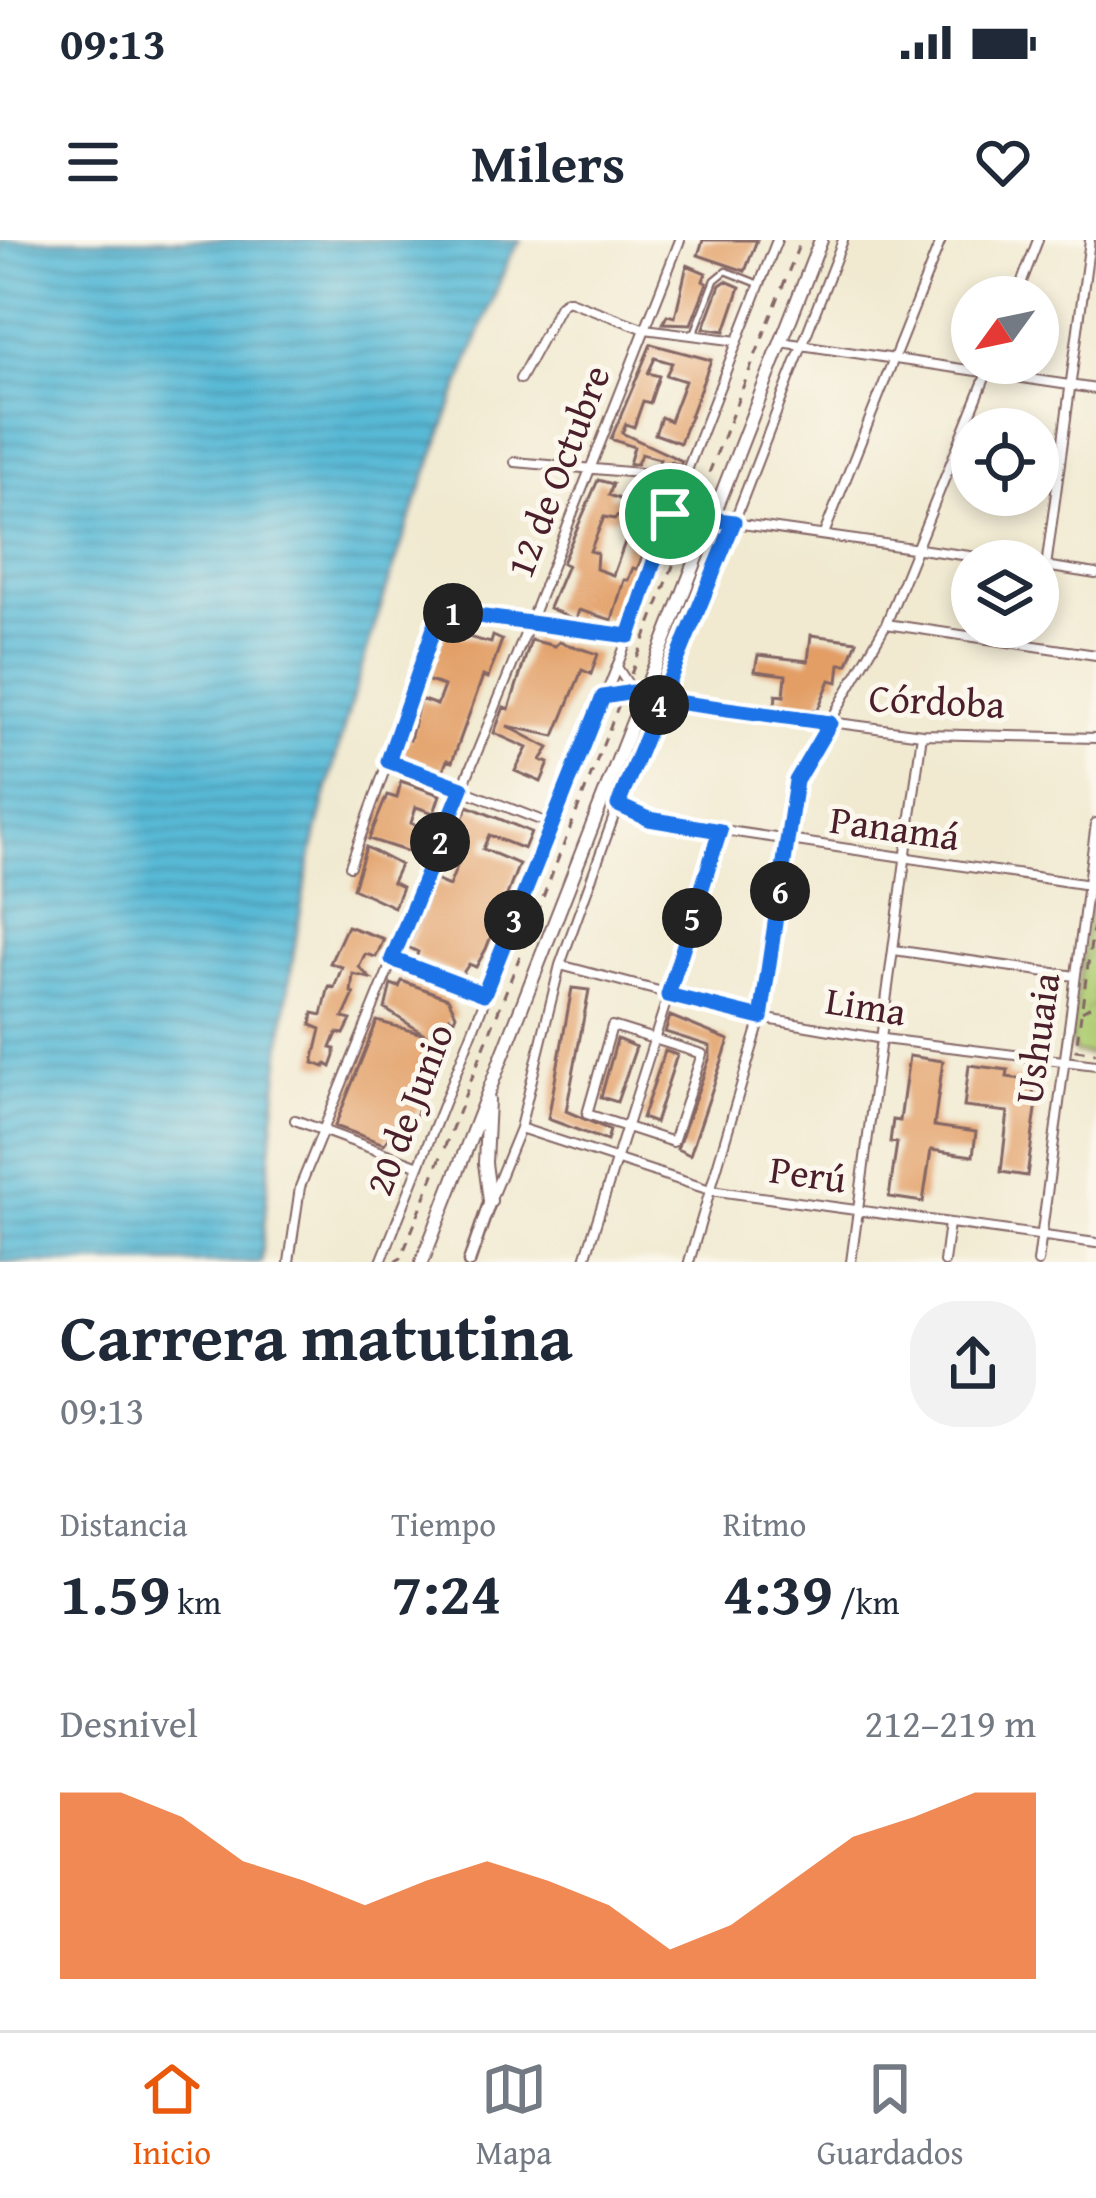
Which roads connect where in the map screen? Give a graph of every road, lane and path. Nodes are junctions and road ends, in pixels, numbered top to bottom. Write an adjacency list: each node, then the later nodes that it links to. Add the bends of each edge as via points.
1 (680, 240): 11 (street, 12 de Octubre)
2 (777, 240): 10 (street, 20 de Junio)
3 (801, 240): 27 (path)
4 (821, 240): 14 (main road)
5 (843, 240): 15 (street)
6 (941, 240): 16 (street)
7 (1038, 240): 9 (street)
8 (1090, 240): 21 (street)
9 (1024, 276)
10 (759, 284): 12 (lane, via 726,272 715,280); 13 (street, 20 de Junio)
11 (645, 328): 12 (street); 18 (street, via 567,300); 24 (street, 12 de Octubre)
12 (694, 334): 13 (street)
13 (738, 341): 25 (street, 20 de Junio)
14 (782, 342): 15 (street); 28 (main road)
15 (803, 346): 16 (street); 29 (street)
16 (895, 361): 17 (street); 30 (street)
17 (951, 365)
18 (520, 379)
19 (1059, 383): 21 (street)
20 (982, 384): 32 (street)
21 (1072, 386): 22 (street); 31 (street)
22 (1096, 389)
23 (515, 462): 24 (street)
24 (590, 469): 25 (street); 36 (street, 12 de Octubre)
25 (685, 477): 26 (street, 20 de Junio)
26 (670, 514): 27 (street); 38 (street, 20 de Junio)
27 (692, 517): 28 (street); 41 (path)
28 (710, 522): 29 (street); 41 (main road)
29 (734, 522): 30 (street); 43 (street)
30 (824, 534): 32 (street)
31 (1046, 540)
32 (915, 549): 33 (street); 37 (street)
33 (951, 554)
34 (1059, 569): 35 (street)
35 (1096, 574)
36 (530, 622): 38 (street); 47 (street, via 442,614); 48 (street, 12 de Octubre)
37 (886, 624): 39 (street); 44 (street)
38 (629, 636): 40 (street, 20 de Junio)
39 (1096, 655)
40 (616, 666): 41 (street); 42 (street, 20 de Junio)
41 (632, 691): 42 (street); 43 (street, Córdoba); 72 (main road); 87 (path)
42 (603, 697): 51 (street, 20 de Junio)
43 (661, 700): 44 (street, Córdoba); 49 (street)
44 (830, 723): 45 (street, Córdoba); 53 (street, via 796,781)
45 (922, 734): 46 (street, Córdoba); 54 (street)
46 (1096, 738)
47 (388, 761): 48 (street); 55 (street)
48 (462, 788): 51 (street); 59 (street, 12 de Octubre)
49 (618, 805): 52 (street, Panamá); 60 (street)
50 (1096, 824): 56 (street, Ushuaia)
51 (553, 825): 62 (street, 20 de Junio)
52 (720, 831): 53 (street, Panamá); 63 (street)
53 (787, 842): 54 (street, Panamá); 66 (street)
54 (906, 859): 56 (street, Panamá); 58 (street)
55 (350, 866)
56 (1092, 885): 61 (street, Ushuaia)
57 (1096, 907): 65 (path)
58 (894, 950): 61 (street); 68 (street)
59 (392, 959): 62 (street); 76 (street, 12 de Octubre)
60 (560, 965): 63 (street, Lima); 75 (street)
61 (1075, 976): 70 (street, Ushuaia)
62 (484, 994): 78 (street, 20 de Junio)
63 (668, 995): 66 (street, Lima); 67 (street)
64 (1096, 1004): 65 (path)
65 (1082, 1011): 69 (path, via 1076,1050)
66 (761, 1018): 68 (street, Lima); 79 (street)
67 (655, 1038): 74 (street); 74 (street, via 612,1026 587,1114); 74 (street, via 702,1054 673,1142)
68 (883, 1039): 70 (street, Lima); 81 (street)
69 (1096, 1053)
70 (1062, 1059): 71 (street, Lima); 83 (street, Ushuaia)
71 (1096, 1064)
72 (488, 1087): 80 (main road); 88 (main road)
73 (295, 1120): 76 (street)
74 (627, 1127): 77 (street)
75 (520, 1128): 77 (street, Perú); 80 (street)
76 (324, 1130): 78 (street); 85 (street, 12 de Octubre, via 294,1208)
77 (616, 1161): 79 (street, Perú); 90 (street)
78 (418, 1166): 86 (street, 20 de Junio)
79 (710, 1190): 81 (street, Perú); 91 (street)
80 (490, 1201): 89 (street)
81 (858, 1210): 82 (street, Perú); 92 (street)
82 (949, 1223): 83 (street, Perú); 93 (street)
83 (1041, 1237): 84 (street, Perú); 94 (street, Ushuaia)
84 (1096, 1244)
85 (289, 1262)
86 (381, 1262)
87 (394, 1262)
88 (422, 1262)
89 (469, 1262)
90 (584, 1262)
91 (689, 1262)
92 (851, 1262)
93 (944, 1262)
94 (1038, 1262)

